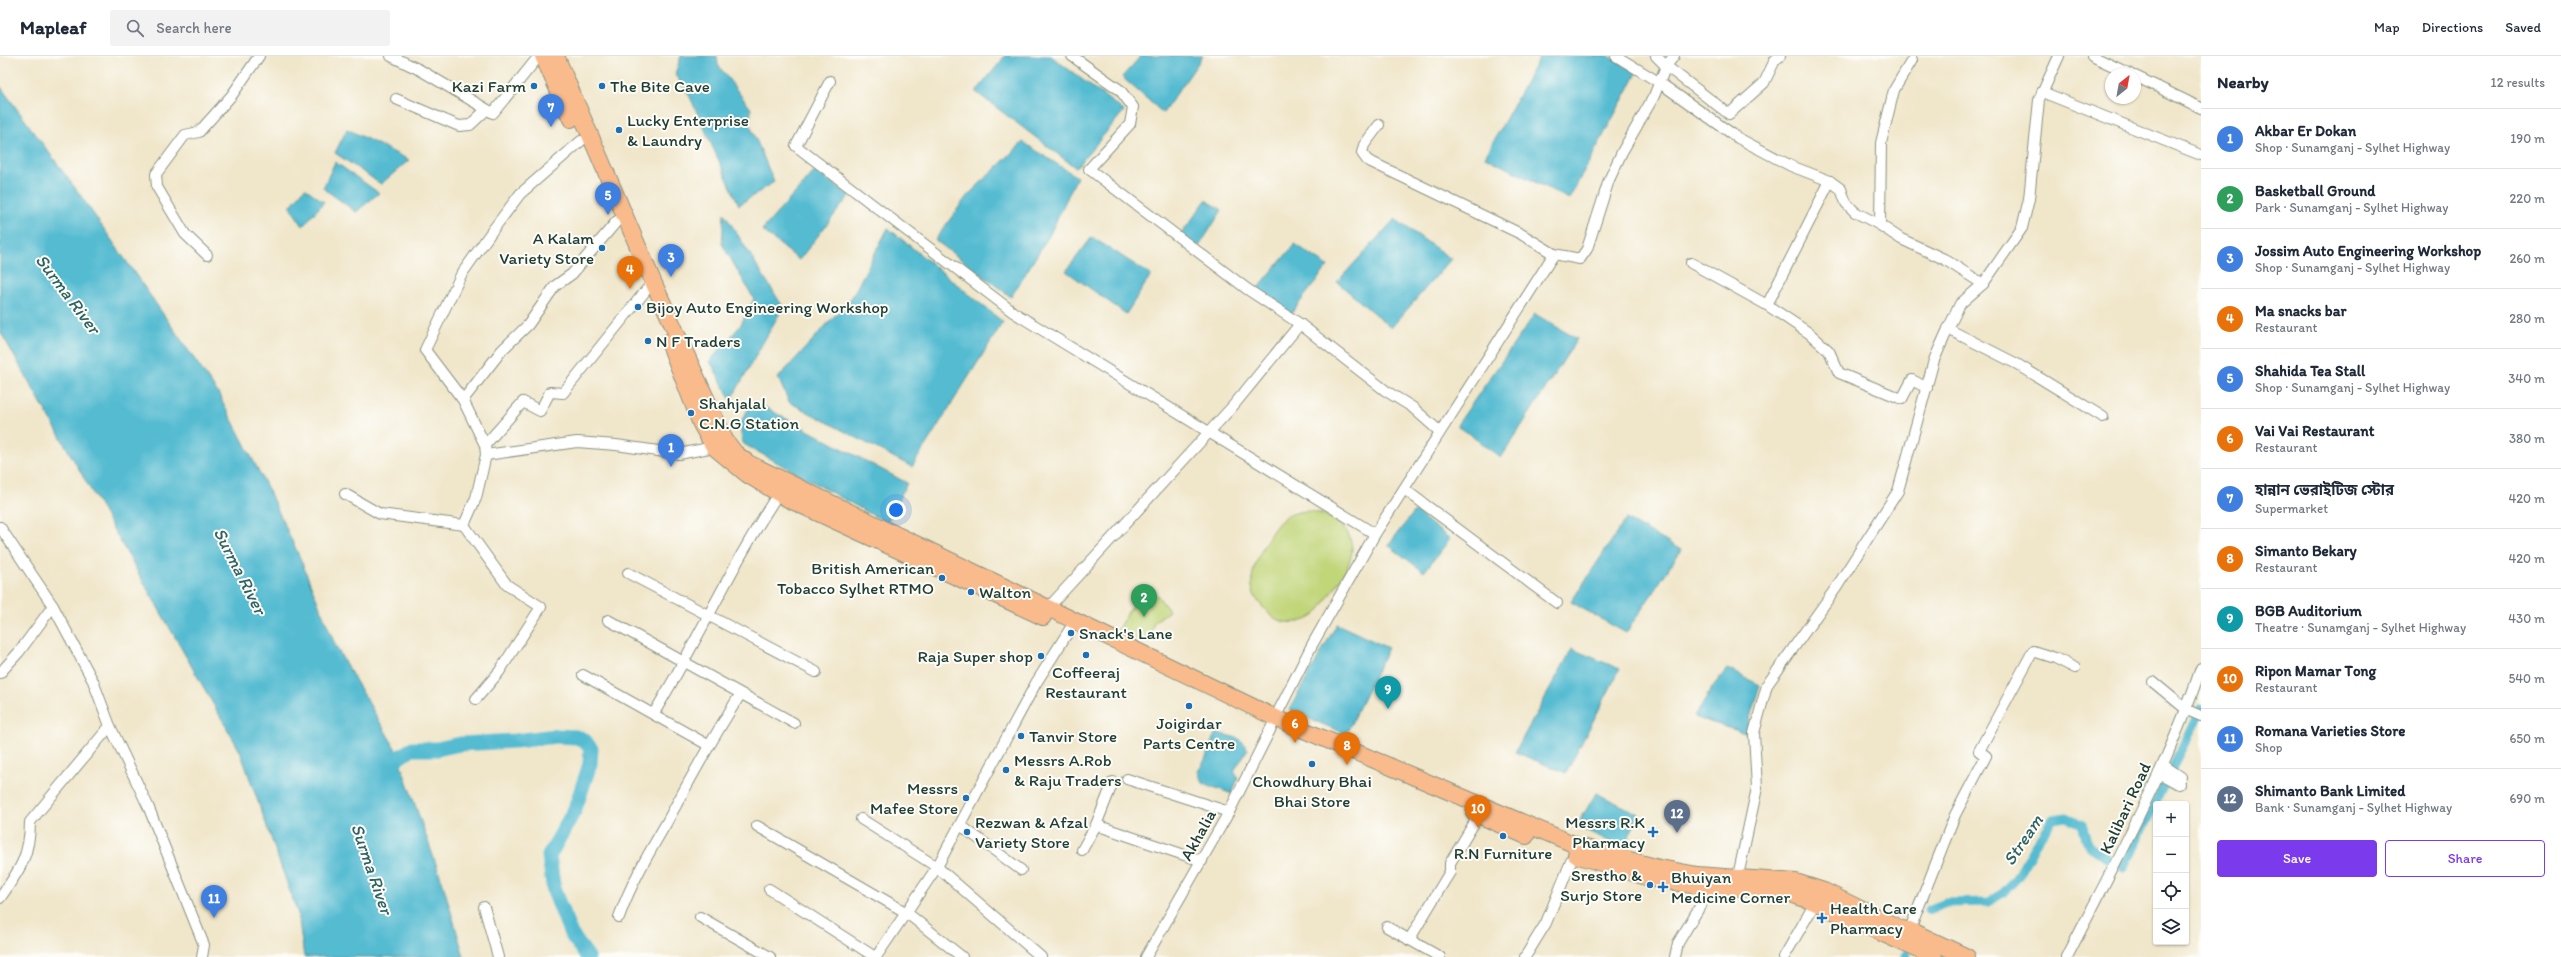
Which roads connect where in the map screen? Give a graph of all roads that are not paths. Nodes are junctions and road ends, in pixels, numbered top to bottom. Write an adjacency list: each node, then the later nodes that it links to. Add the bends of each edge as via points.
1 (259, 56): 30 (street, via 232,95 199,132 185,135 156,174 157,187 185,234)
2 (391, 56): 22 (street, via 420,70)
3 (539, 56): 22 (street, via 493,113)
4 (543, 56): 24 (main road)
5 (556, 56): 53 (main road, via 655,286 725,440 735,453 748,463 816,498)
6 (1072, 56): 35 (street, via 1120,90 1133,107 1130,124 1089,169 1247,290)
7 (1616, 56): 18 (street)
8 (1656, 56): 14 (street)
9 (1674, 56): 14 (street)
10 (2059, 56): 19 (street)
11 (2092, 56): 15 (street)
12 (1775, 57): 14 (street, via 1764,83 1729,114)
13 (1912, 60): 28 (street, via 1894,90 1881,143)
14 (1666, 66): 18 (street)
15 (2117, 68)
16 (2141, 79): 21 (street)
17 (830, 81): 40 (street, via 796,146 1013,312)
18 (1660, 83): 26 (street, via 1738,138 1791,166); 29 (street, via 1609,180 1587,249 1580,259)
19 (2042, 92): 25 (street); 32 (street, via 2033,143 2029,199 2022,228)
20 (396, 99): 22 (street, via 460,126 470,125)
21 (2201, 108)
22 (486, 110)
23 (1379, 125): 29 (street, via 1364,145 1362,153 1367,160 1521,234)
24 (581, 141): 27 (main road); 38 (street, via 520,194 461,275 443,310 425,350)
25 (2201, 155)
26 (1830, 181): 28 (street, via 1841,190 1846,203 1855,212); 34 (street)
27 (617, 221): 33 (main road); 38 (street, via 572,274 555,286 528,325 502,350)
28 (1880, 225): 32 (street, via 1901,239 1944,259)
29 (1554, 254): 41 (street, Akhalia)
30 (207, 255)
31 (1691, 263): 34 (street)
32 (1983, 284): 36 (street, via 1960,304)
33 (647, 289): 42 (main road, via 689,388 701,424); 43 (street, via 563,393 550,392 540,411 523,402)
34 (1767, 305): 37 (street, via 1829,351 1839,374 1902,399 1912,380)
35 (1300, 324): 40 (street); 41 (street, via 1412,407)
36 (1948, 329): 37 (street, via 1934,360); 39 (street, via 2017,364)
37 (1927, 388): 89 (street, via 1898,491 1836,588 1767,685 1754,733 1757,788)
38 (463, 400): 43 (street)
39 (2104, 417)
40 (1209, 431): 49 (street); 53 (street)
41 (1439, 431): 44 (street, Akhalia)
42 (714, 447): 43 (street, via 679,454 577,442); 46 (main road, via 748,475)
43 (485, 450): 47 (street, via 476,498)
44 (1404, 489): 49 (street, Akhalia); 51 (street)
45 (344, 494): 47 (street, via 380,514)
46 (778, 494): 54 (street, via 735,563); 56 (main road)
47 (464, 525): 65 (street, via 507,585 541,606 499,672)
48 (0, 527): 52 (street)
49 (1375, 534): 69 (street, Akhalia, via 1312,645)
50 (628, 572): 54 (street)
51 (1557, 604)
52 (53, 606): 61 (street); 71 (street, via 93,681)
53 (1048, 608): 69 (main road)
54 (710, 616): 57 (street); 60 (street)
55 (608, 620): 57 (street)
56 (1070, 629): 69 (main road); 81 (street, via 1036,683)
57 (684, 664): 64 (street); 67 (street)
58 (2075, 668): 99 (street, via 2033,651 1980,750 1986,756 1955,815)
59 (2201, 668): 66 (street, Kalibari Road)
60 (816, 672)
61 (0, 673)
62 (584, 675): 67 (street)
63 (2153, 682): 66 (street)
64 (740, 695): 70 (street); 72 (street)
65 (476, 698)
66 (2187, 710): 68 (street); 73 (street, Kalibari Road)
67 (654, 713): 72 (street)
68 (2201, 716)
69 (1274, 722): 78 (street, Akhalia); 79 (main road); 89 (main road, via 1578,846 1655,867 1697,875)
70 (794, 723)
71 (110, 726): 93 (street, via 30,822 30,841 21,869); 101 (street, via 148,806 204,945)
72 (708, 745): 96 (street, via 628,892)
73 (2161, 769): 75 (street); 77 (street, Kalibari Road)
74 (1127, 779): 78 (street)
75 (2180, 781)
76 (1113, 782): 82 (street)
77 (2150, 805): 114 (street, Kalibari Road)
78 (1229, 812): 86 (street, Akhalia)
79 (1479, 815): 85 (main road); 100 (street, via 1450,864 1448,876)
80 (860, 819): 87 (street)
81 (960, 825): 87 (street); 88 (street)
82 (1096, 825): 84 (street); 86 (street)
83 (757, 826): 95 (street)
84 (1082, 850)
85 (1574, 854): 90 (main road, via 1649,878); 109 (street, via 1546,922)
86 (1202, 861): 107 (street, Akhalia, via 1171,910)
87 (936, 867): 95 (street); 106 (street)
88 (1021, 870)
89 (1738, 876): 92 (main road, via 1796,882)
90 (1711, 888): 92 (main road, via 1750,888); 110 (street, via 1678,944)
91 (768, 889): 104 (street)
92 (1819, 896): 99 (main road, via 1900,929); 111 (street)
93 (0, 898)
94 (484, 907): 102 (street)
95 (907, 913): 104 (street); 105 (street)
96 (619, 917)
97 (700, 917): 103 (street)
98 (1387, 927): 100 (street)
99 (1906, 937): 112 (main road); 113 (main road)
100 (1409, 940): 108 (street)
101 (202, 957)
102 (498, 957)
103 (770, 957)
104 (876, 957)
105 (962, 957)
106 (1041, 957)
107 (1146, 957)
108 (1440, 957)
109 (1525, 957)
110 (1675, 957)
111 (1784, 957)
112 (1934, 957)
113 (1968, 957)
114 (2067, 957)

